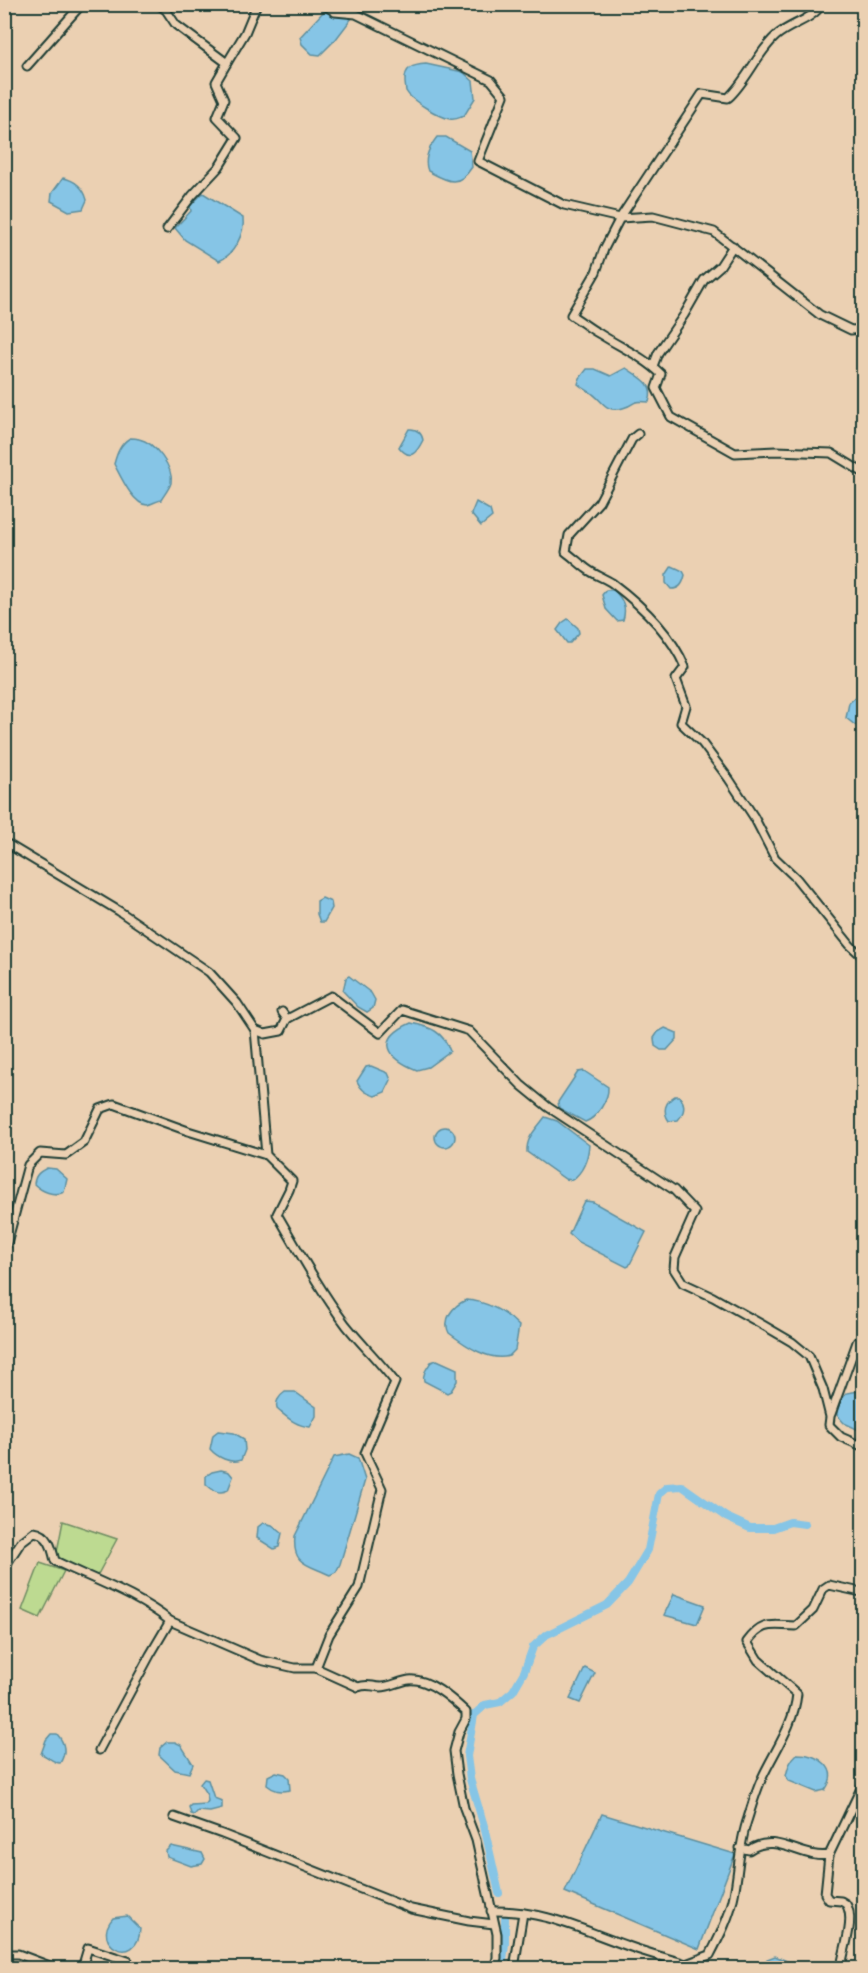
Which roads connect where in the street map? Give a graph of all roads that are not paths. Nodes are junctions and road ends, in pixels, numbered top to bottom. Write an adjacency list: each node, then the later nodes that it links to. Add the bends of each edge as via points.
1 (81, 4): 7 (street)
2 (158, 4): 6 (street, via 176,25)
3 (257, 4): 6 (street)
4 (323, 4): 8 (street, via 335,12 356,14 491,80 504,96 478,161 564,205)
5 (822, 4): 8 (street, via 809,17 776,36 728,98 702,94)
6 (227, 63): 9 (street, via 216,82 224,100 217,117 237,138 219,167)
7 (27, 66)
8 (620, 218): 10 (street, via 653,216 714,232); 12 (street, via 571,315)
9 (167, 229)
10 (733, 246): 11 (street, via 820,315 851,330); 12 (street, via 720,266 704,280)
11 (864, 329)
12 (653, 366): 14 (street, via 661,374 656,388 671,417 735,453 831,453)
13 (638, 434): 16 (street, via 598,502 569,535 566,552 636,603 668,638 685,667 676,679 686,706 681,723 729,779 776,858)
14 (864, 473)
15 (4, 842): 17 (street, via 119,911 208,972 237,1003)
16 (864, 958)
17 (255, 1030): 18 (street); 21 (street, via 265,1034 281,1031 285,1015 331,996 380,1033 402,1010 469,1031 548,1107 675,1190 695,1212 675,1257 674,1269 683,1283 763,1325 809,1356)
18 (266, 1155): 19 (street, via 114,1104 100,1109 84,1142 66,1155 40,1153 28,1165); 26 (street, via 292,1181 277,1214 318,1286 395,1382 365,1453 382,1489 358,1587)
19 (4, 1254)
20 (864, 1342): 21 (street, via 857,1342)
21 (830, 1417): 22 (street, via 829,1425 841,1437)
22 (864, 1447)
23 (4, 1568): 25 (street, via 21,1542 34,1532 40,1533 52,1548 55,1561 113,1587)
24 (864, 1590): 30 (street, via 829,1585 813,1610 796,1626 765,1626 747,1642 763,1665 797,1694 796,1709 761,1780)
25 (170, 1621): 26 (street, via 260,1659 295,1668); 27 (street)
26 (316, 1668): 32 (street, via 358,1687 381,1687 411,1680 424,1683 466,1712 454,1751)
27 (99, 1750)
28 (864, 1782): 31 (street)
29 (174, 1817): 34 (street, via 411,1909)
30 (740, 1848): 31 (street, via 749,1850 770,1843); 37 (street, via 734,1897 721,1934 710,1955)
31 (829, 1855): 42 (street, via 825,1894 829,1900 846,1904 851,1918)
32 (490, 1911): 33 (street); 34 (street)
33 (524, 1913): 37 (street, via 574,1924); 41 (street)
34 (494, 1924): 40 (street, via 498,1948)
35 (4, 1954): 38 (street, via 18,1954)
36 (128, 1961): 39 (street, via 88,1947)
37 (685, 1966)
38 (55, 1968)
39 (82, 1968)
40 (494, 1968)
41 (514, 1968)
42 (842, 1968)

